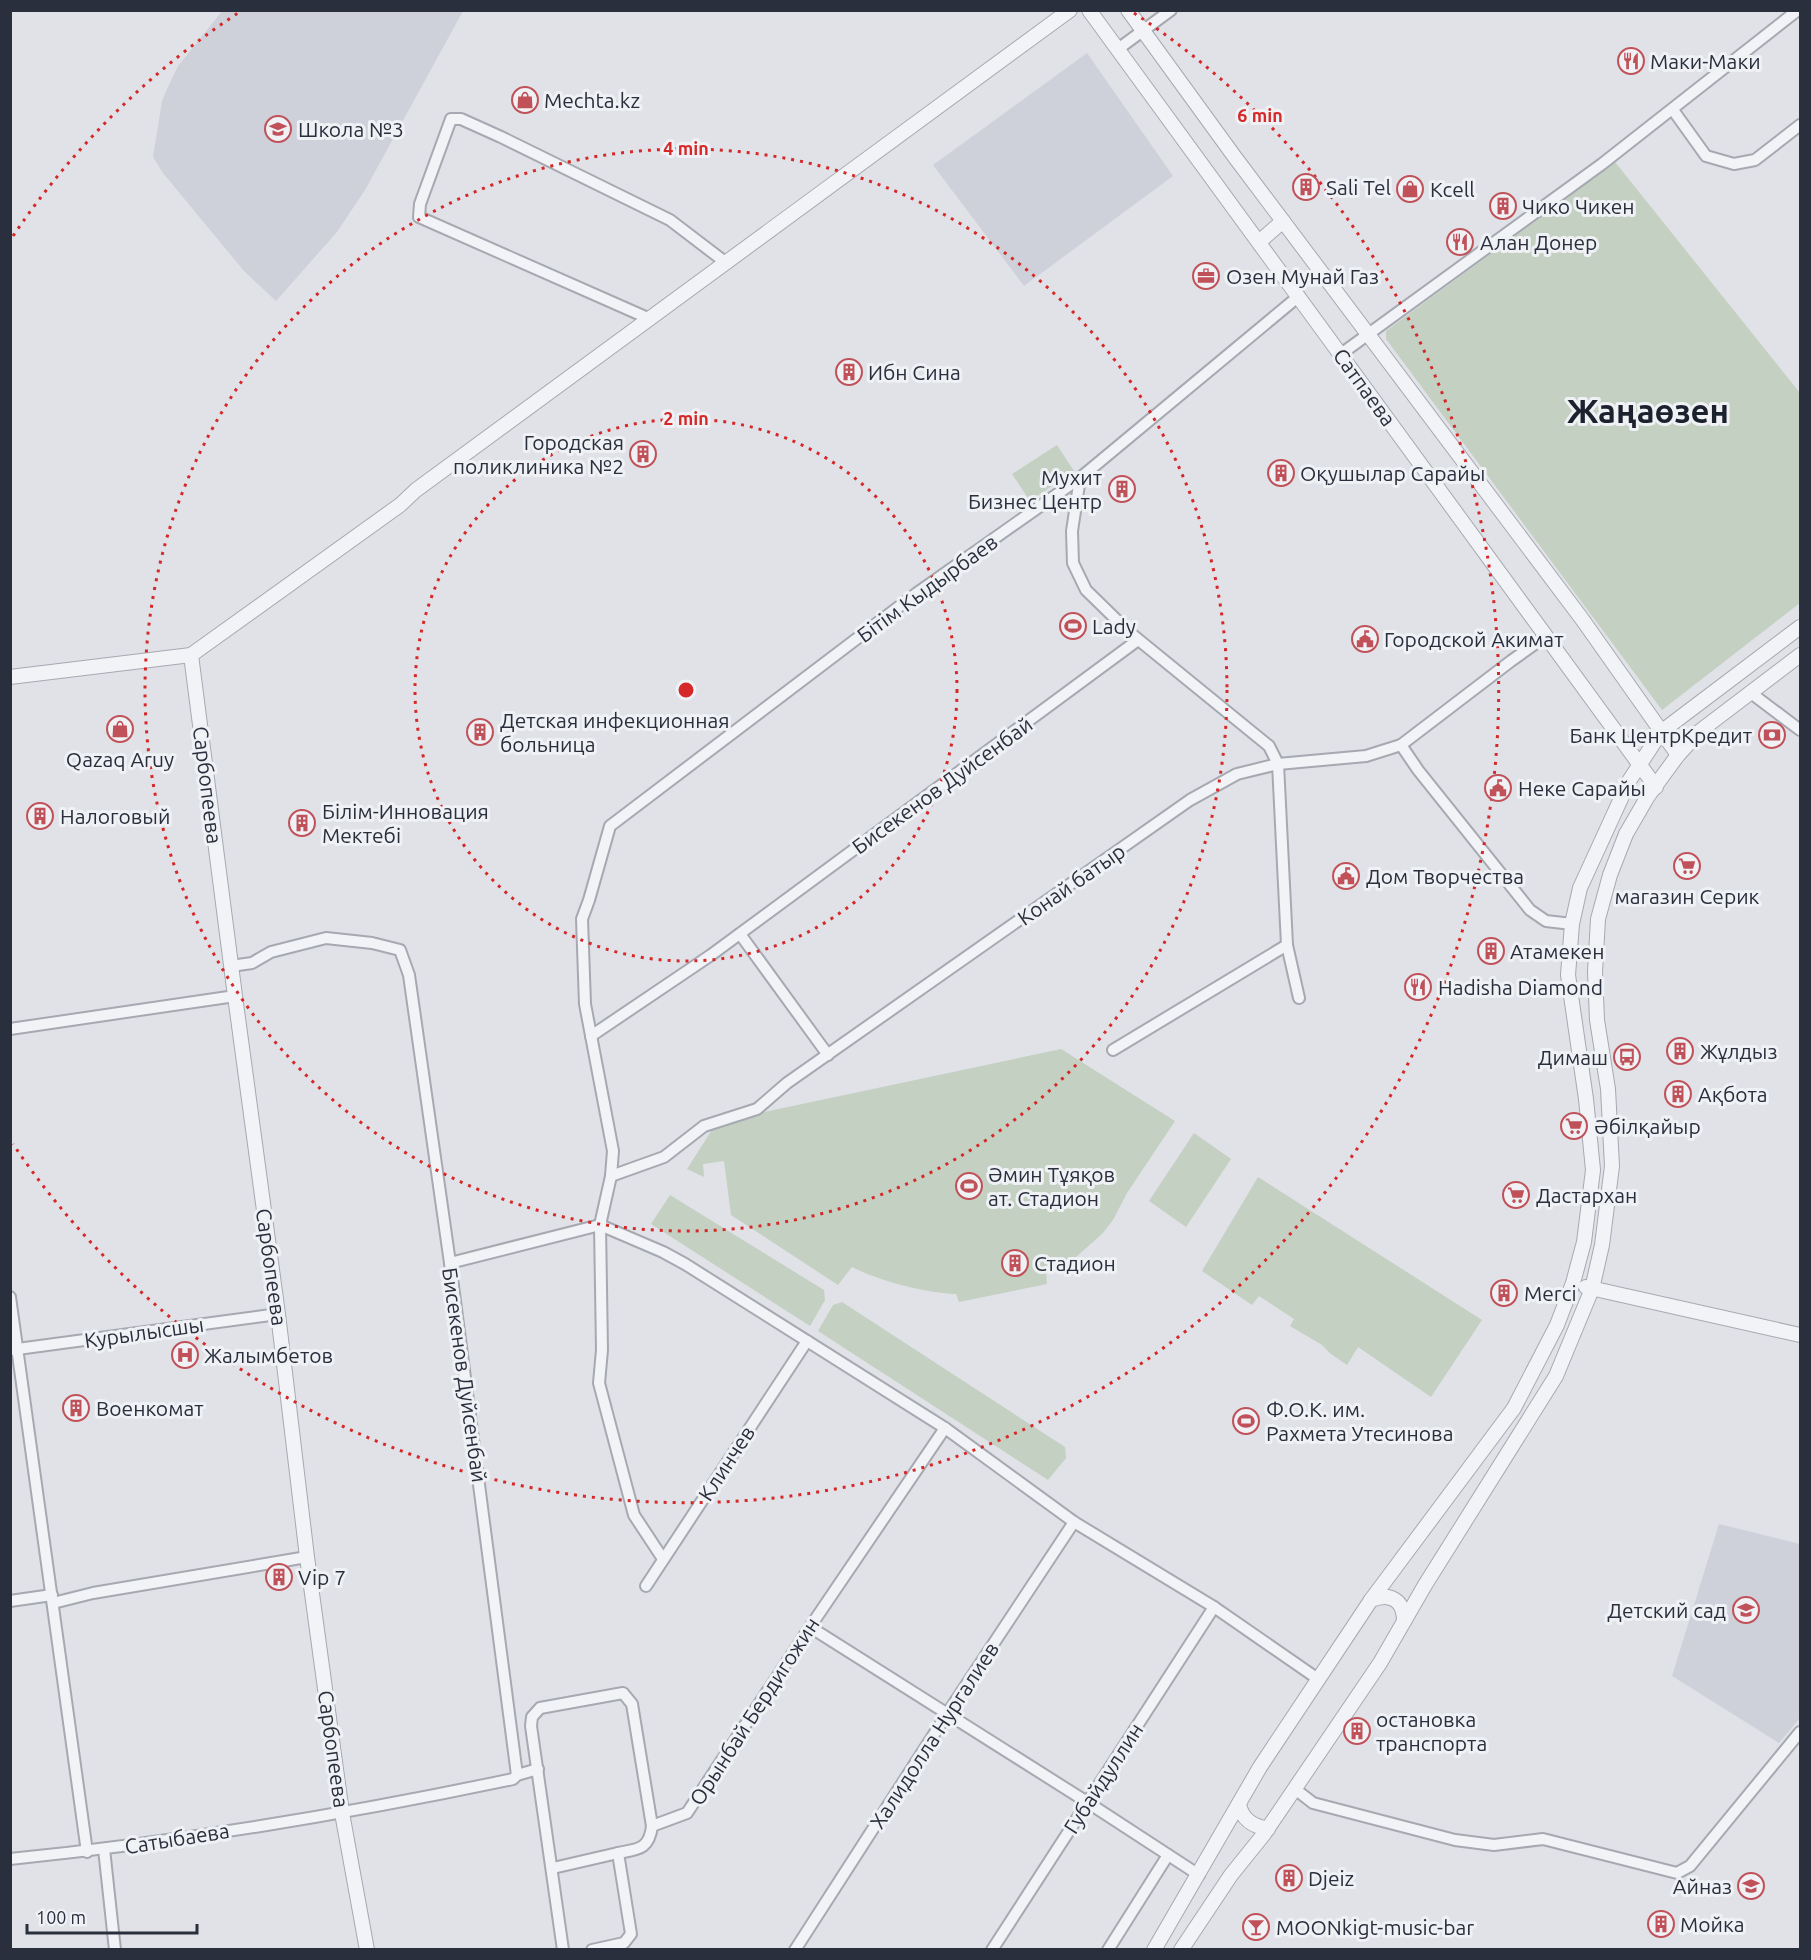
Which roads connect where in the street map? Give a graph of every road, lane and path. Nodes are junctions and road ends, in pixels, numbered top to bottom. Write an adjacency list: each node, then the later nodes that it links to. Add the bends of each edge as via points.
1 (1070, 10): 12 (street)
2 (1089, 10): 7 (street, Сатпаева)
3 (1128, 10): 6 (street, Сатпаева)
4 (1171, 10): 6 (street)
5 (1797, 10): 8 (street)
6 (1143, 31): 7 (street); 10 (street, Сатпаева)
7 (1118, 49): 11 (street, Сатпаева)
8 (1673, 110): 9 (street, via 1706,156 1734,164 1755,160); 15 (street)
9 (1800, 126)
10 (1283, 221): 11 (street); 15 (street, Сатпаева)
11 (1259, 242): 13 (street, Сатпаева)
12 (725, 262): 14 (street); 14 (street, via 670,220 461,118 450,119 419,217)
13 (1299, 296): 16 (street, Сатпаева); 17 (street, Бiтiм Кыдырбаев)
14 (650, 319): 21 (street)
15 (1368, 334): 16 (street); 26 (street, Сатпаева, via 1582,619)
16 (1341, 354): 19 (street, Сатпаева)
17 (1080, 478): 20 (street, via 1072,563 1086,590); 39 (street, Бiтiм Кыдырбаев, via 917,593 610,826 582,920 585,1004)
18 (1800, 627): 26 (street)
19 (1546, 636): 27 (street, Конай батыр); 30 (street, Сатпаева)
20 (1138, 640): 29 (street, via 1269,746); 33 (street, Бисекенов Дуйсенбай)
21 (191, 655): 23 (street); 35 (street, Сарбопеева)
22 (1800, 655): 24 (street)
23 (10, 677)
24 (1750, 693): 25 (street); 28 (street, via 1700,731)
25 (1800, 730)
26 (1661, 732): 28 (street, Сатпаева); 30 (street)
27 (1401, 746): 29 (street, Конай батыр, via 1366,756); 32 (street, via 1530,910 1546,921)
28 (1678, 755): 31 (street)
29 (1278, 764): 34 (street); 41 (street, Конай батыр, via 1238,774 1190,800)
30 (1639, 764): 31 (street, Сатпаева); 32 (street, via 1580,888)
31 (1656, 787): 46 (street, via 1626,834 1598,919 1597,1020 1608,1089 1612,1166)
32 (1572, 924): 45 (street, via 1568,975 1593,1170 1584,1242)
33 (740, 934): 39 (street, Бисекенов Дуйсенбай); 41 (street)
34 (1287, 945): 37 (street); 40 (street)
35 (231, 966): 36 (street, Сарбопеева); 44 (street, Бисекенов Дуйсенбай, via 252,963 271,952 326,938 400,950 409,975)
36 (235, 996): 38 (street); 48 (street, Сарбопеева)
37 (1299, 998)
38 (10, 1029)
39 (591, 1036): 42 (street, Бiтiм Кыдырбаев, via 613,1151)
40 (1113, 1050)
41 (828, 1055): 42 (street, Конай батыр, via 757,1109 704,1126 664,1157)
42 (611, 1176): 43 (street, Бiтiм Кыдырбаев)
43 (600, 1225): 44 (street); 50 (street, via 685,1264); 55 (street, Бiтiм Кыдырбаев, via 599,1383 634,1515)
44 (450, 1263): 67 (street, Бисекенов Дуйсенбай)
45 (1573, 1283): 46 (street); 58 (street, via 1557,1325 1514,1408)
46 (1592, 1289): 49 (street); 61 (street, via 1556,1376)
47 (10, 1297): 51 (street)
48 (279, 1314): 51 (street, Курылысшы); 54 (street, Сарбопеева)
49 (1800, 1335)
50 (807, 1341): 52 (street); 55 (street, Клинчев)
51 (14, 1349): 57 (street)
52 (945, 1428): 53 (street); 62 (street, Орынбай Бердигожин)
53 (1074, 1522): 60 (street); 64 (street, Халидолла Нургалиев)
54 (307, 1557): 57 (street); 71 (street, Сарбопеева)
55 (663, 1559): 56 (street, Клинчев)
56 (646, 1586)
57 (53, 1599): 59 (street); 75 (street)
58 (1371, 1600): 61 (street, via 1394,1598); 63 (street)
59 (10, 1601)
60 (1214, 1606): 63 (street); 69 (street, Губайдуллин)
61 (1404, 1621): 68 (street, via 1380,1664)
62 (810, 1627): 64 (street); 72 (street, Орынбай Бердигожин, via 687,1813)
63 (1318, 1679): 70 (street)
64 (947, 1714): 69 (street); 85 (street, Халидолла Нургалиев)
65 (1800, 1732): 68 (street, via 1690,1866 1677,1874 1543,1839 1494,1845 1455,1840 1313,1803)
66 (538, 1769): 67 (street, Сатыбаева); 72 (street, via 531,1726 532,1717 540,1708 623,1693 632,1704); 79 (street)
67 (517, 1775): 71 (street, Сатыбаева, via 513,1779)
68 (1295, 1789): 73 (street)
69 (1087, 1802): 77 (street); 86 (street, Губайдуллин)
70 (1239, 1804): 73 (street, via 1248,1821); 80 (street)
71 (342, 1813): 74 (street, Сатыбаева); 82 (street, Сарбопеева)
72 (652, 1826): 76 (street, via 650,1839 641,1849)
73 (1268, 1828): 89 (street)
74 (104, 1849): 75 (street, Сатыбаева); 81 (street)
75 (87, 1851): 78 (street, Сатыбаева)
76 (618, 1853): 79 (street); 84 (street, via 632,1934 624,1943)
77 (1168, 1855): 80 (street); 87 (street)
78 (10, 1859)
79 (553, 1868): 83 (street)
80 (1199, 1875): 88 (street)
81 (115, 1950)
82 (367, 1950)
83 (563, 1950)
84 (591, 1950)
85 (795, 1950)
86 (992, 1950)
87 (1108, 1950)
88 (1154, 1950)
89 (1181, 1950)

